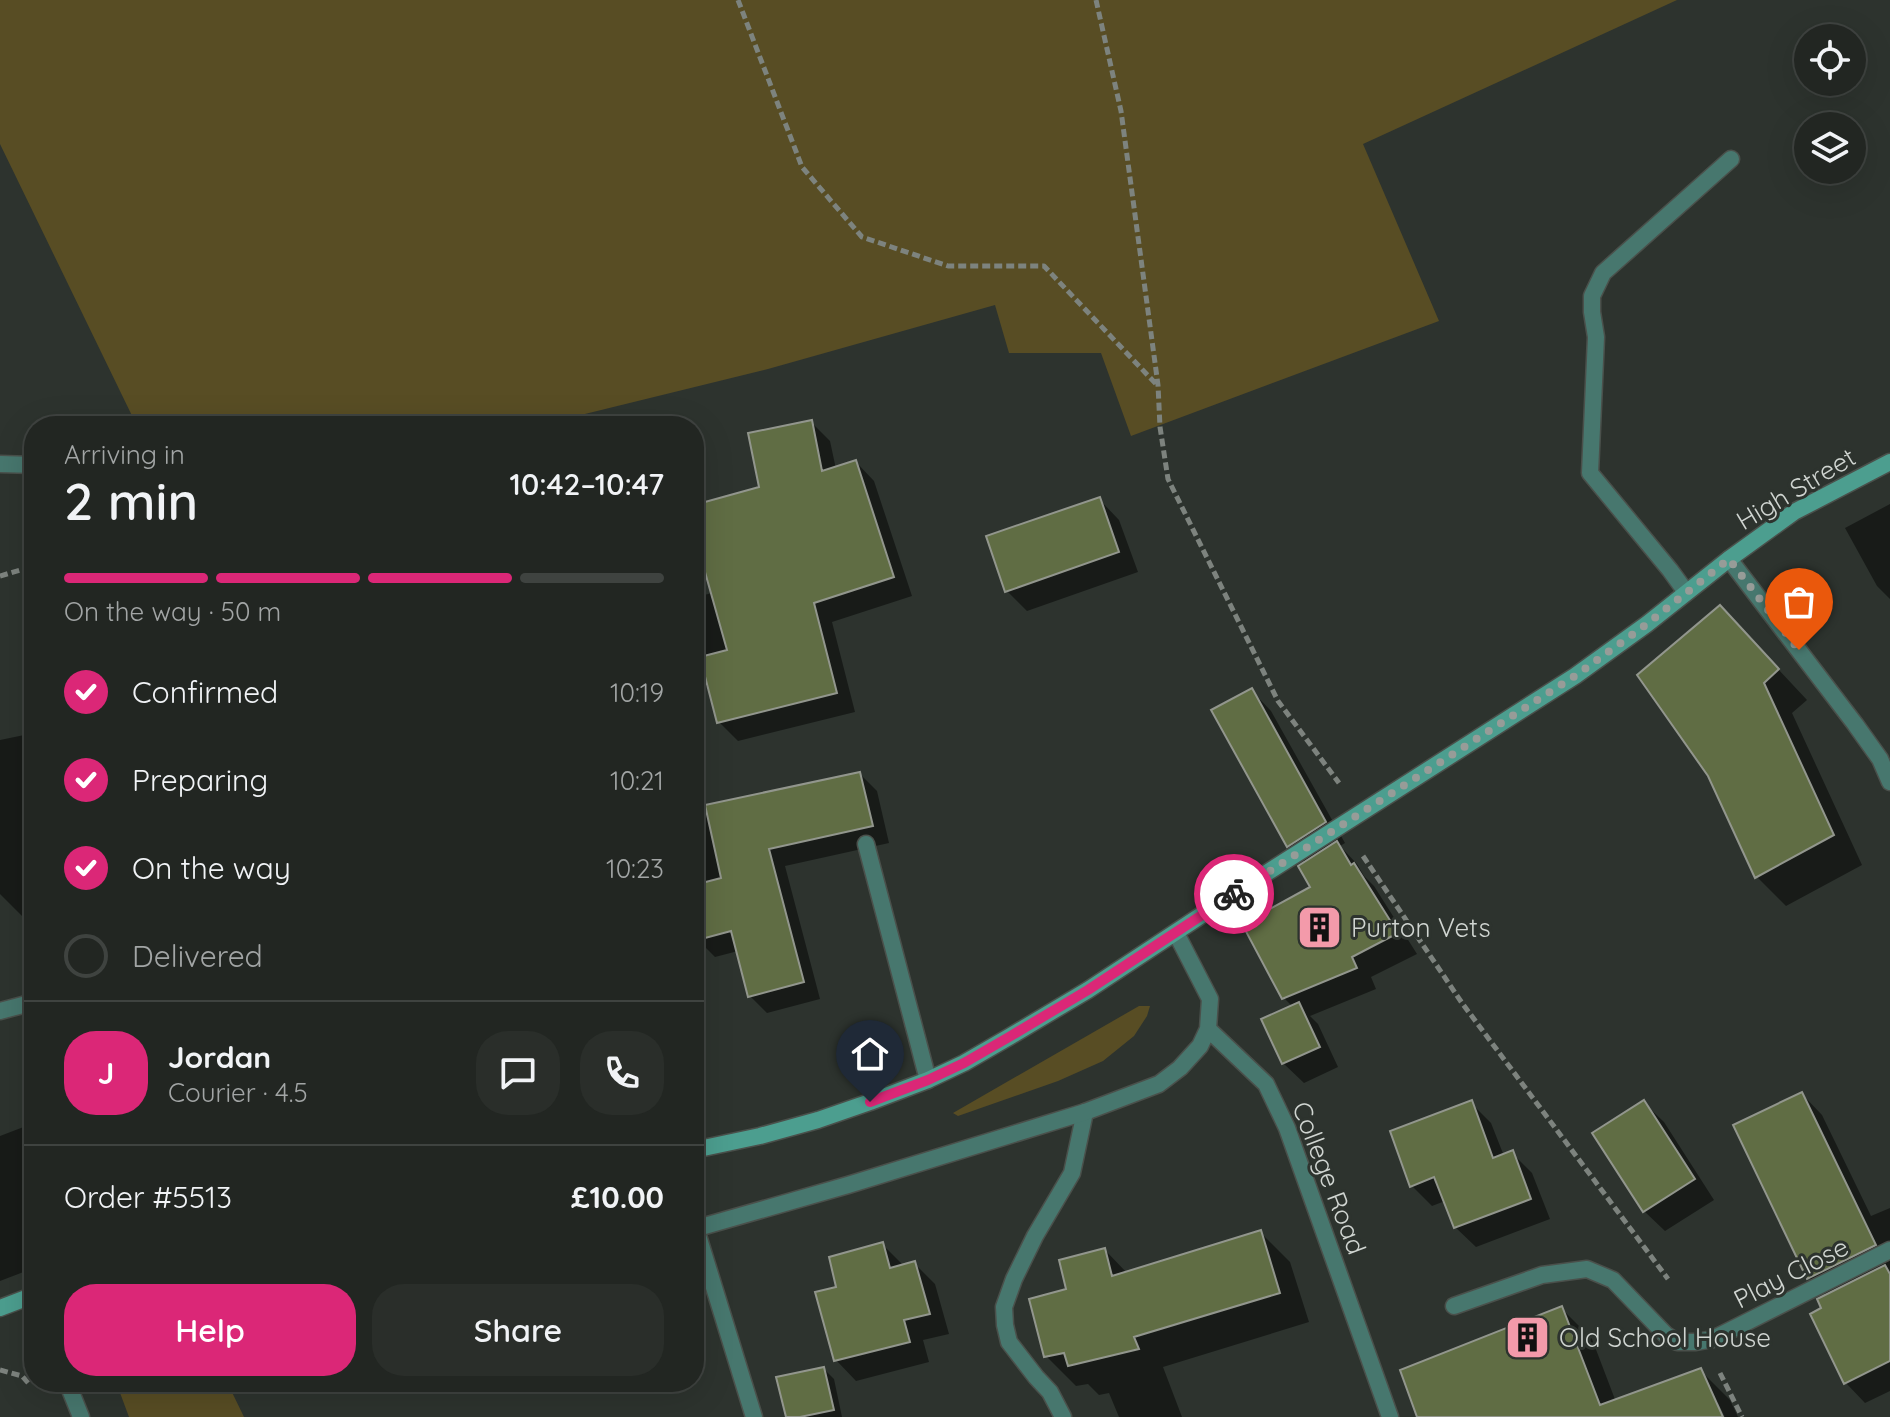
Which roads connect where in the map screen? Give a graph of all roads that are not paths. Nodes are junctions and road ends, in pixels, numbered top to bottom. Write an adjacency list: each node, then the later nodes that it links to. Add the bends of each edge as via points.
1 (1731, 159): 6 (street, via 1603,273 1592,296 1596,337 1590,473)
2 (1890, 462): 5 (street, High Street, via 1794,512)
3 (0, 464): 4 (street)
4 (24, 465)
5 (1729, 559): 6 (street, High Street); 7 (street, via 1855,724)
6 (1686, 592): 9 (street, High Street, via 1575,676)
7 (1890, 782)
8 (866, 844): 13 (street)
9 (1176, 933): 12 (street, via 1210,999); 13 (street, High Street, via 1009,1037)
10 (24, 1005): 11 (street)
11 (0, 1011)
12 (1208, 1029): 14 (street, via 1200,1046 1159,1084); 26 (street, College Road, via 1266,1084 1282,1117)
13 (928, 1080): 15 (street, High Street, via 818,1120)
14 (1085, 1112): 16 (street); 25 (street, via 1072,1173 1035,1236 1004,1307 1009,1342 1050,1392)
15 (704, 1148)
16 (704, 1226)
17 (1890, 1250): 20 (street, Play Close, via 1713,1339 1696,1342 1677,1342 1666,1335 1613,1280 1587,1269 1542,1275)
18 (704, 1258): 24 (street)
19 (24, 1300): 21 (street)
20 (1454, 1306)
21 (0, 1308)
22 (71, 1392): 23 (street)
23 (81, 1417)
24 (754, 1417)
25 (1063, 1417)
26 (1390, 1417)

